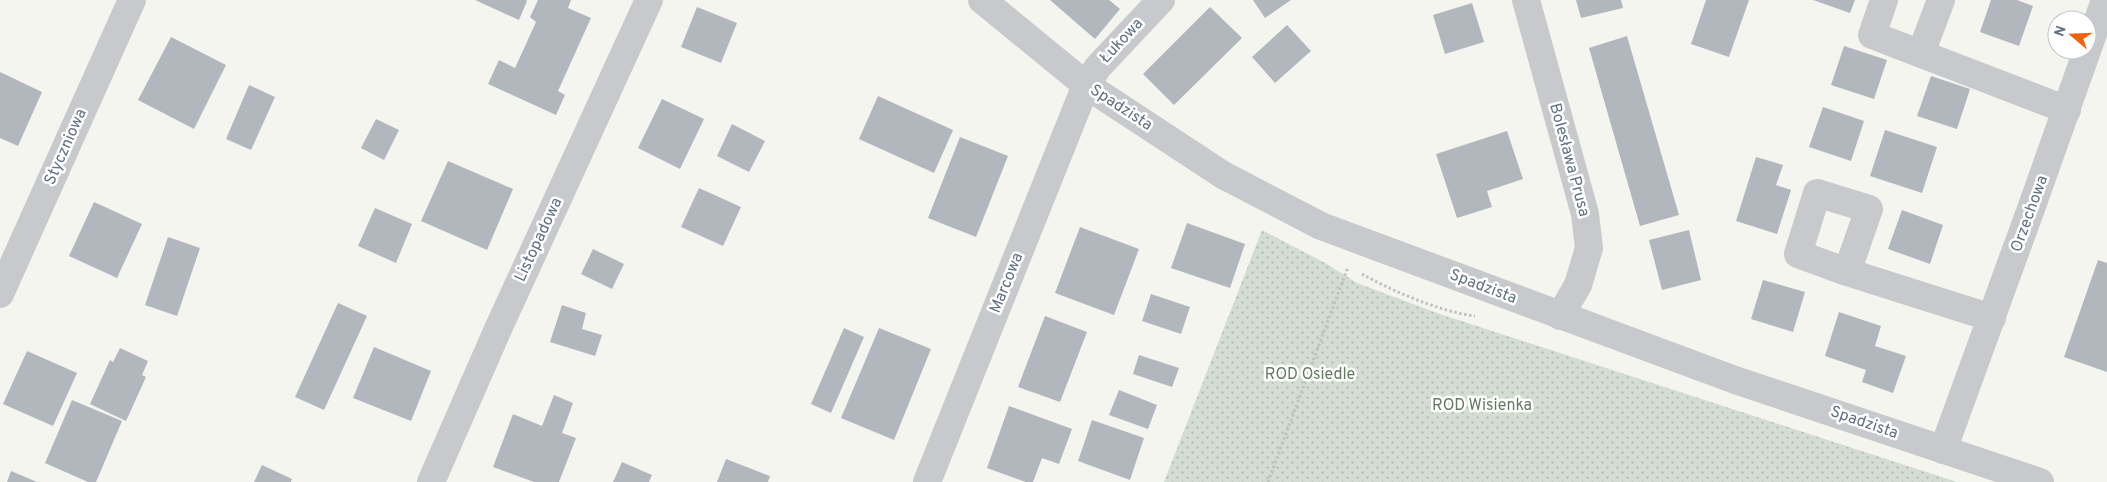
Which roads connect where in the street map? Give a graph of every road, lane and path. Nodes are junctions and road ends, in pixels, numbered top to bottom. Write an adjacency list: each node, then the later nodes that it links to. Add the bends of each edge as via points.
1 (132, 0): 14 (street, Styczniowa)
2 (649, 0): 19 (street, Listopadowa)
3 (982, 0): 10 (street, Spadzista)
4 (1162, 0): 10 (street, Łukowa, via 1098,67)
5 (1526, 0): 15 (street, Bolesława Prusa, via 1585,214 1589,248 1578,285)
6 (1884, 0): 9 (street, via 1872,35)
7 (1941, 0): 9 (street)
8 (2105, 0): 11 (street, Orzechowa)
9 (1921, 53): 11 (street)
10 (1086, 85): 12 (street, Spadzista, via 1224,175 1321,226); 20 (street, Marcowa)
11 (2067, 110): 16 (street, Orzechowa)
12 (1358, 240): 15 (street, Spadzista); 21 (path)
13 (1847, 272): 16 (street)
14 (0, 294)
15 (1560, 316): 17 (street, Spadzista, via 1735,380)
16 (1992, 318): 17 (street, Orzechowa)
17 (1943, 450): 18 (street, Spadzista)
18 (2036, 481)
19 (431, 482)
20 (927, 482)
21 (1268, 482)

